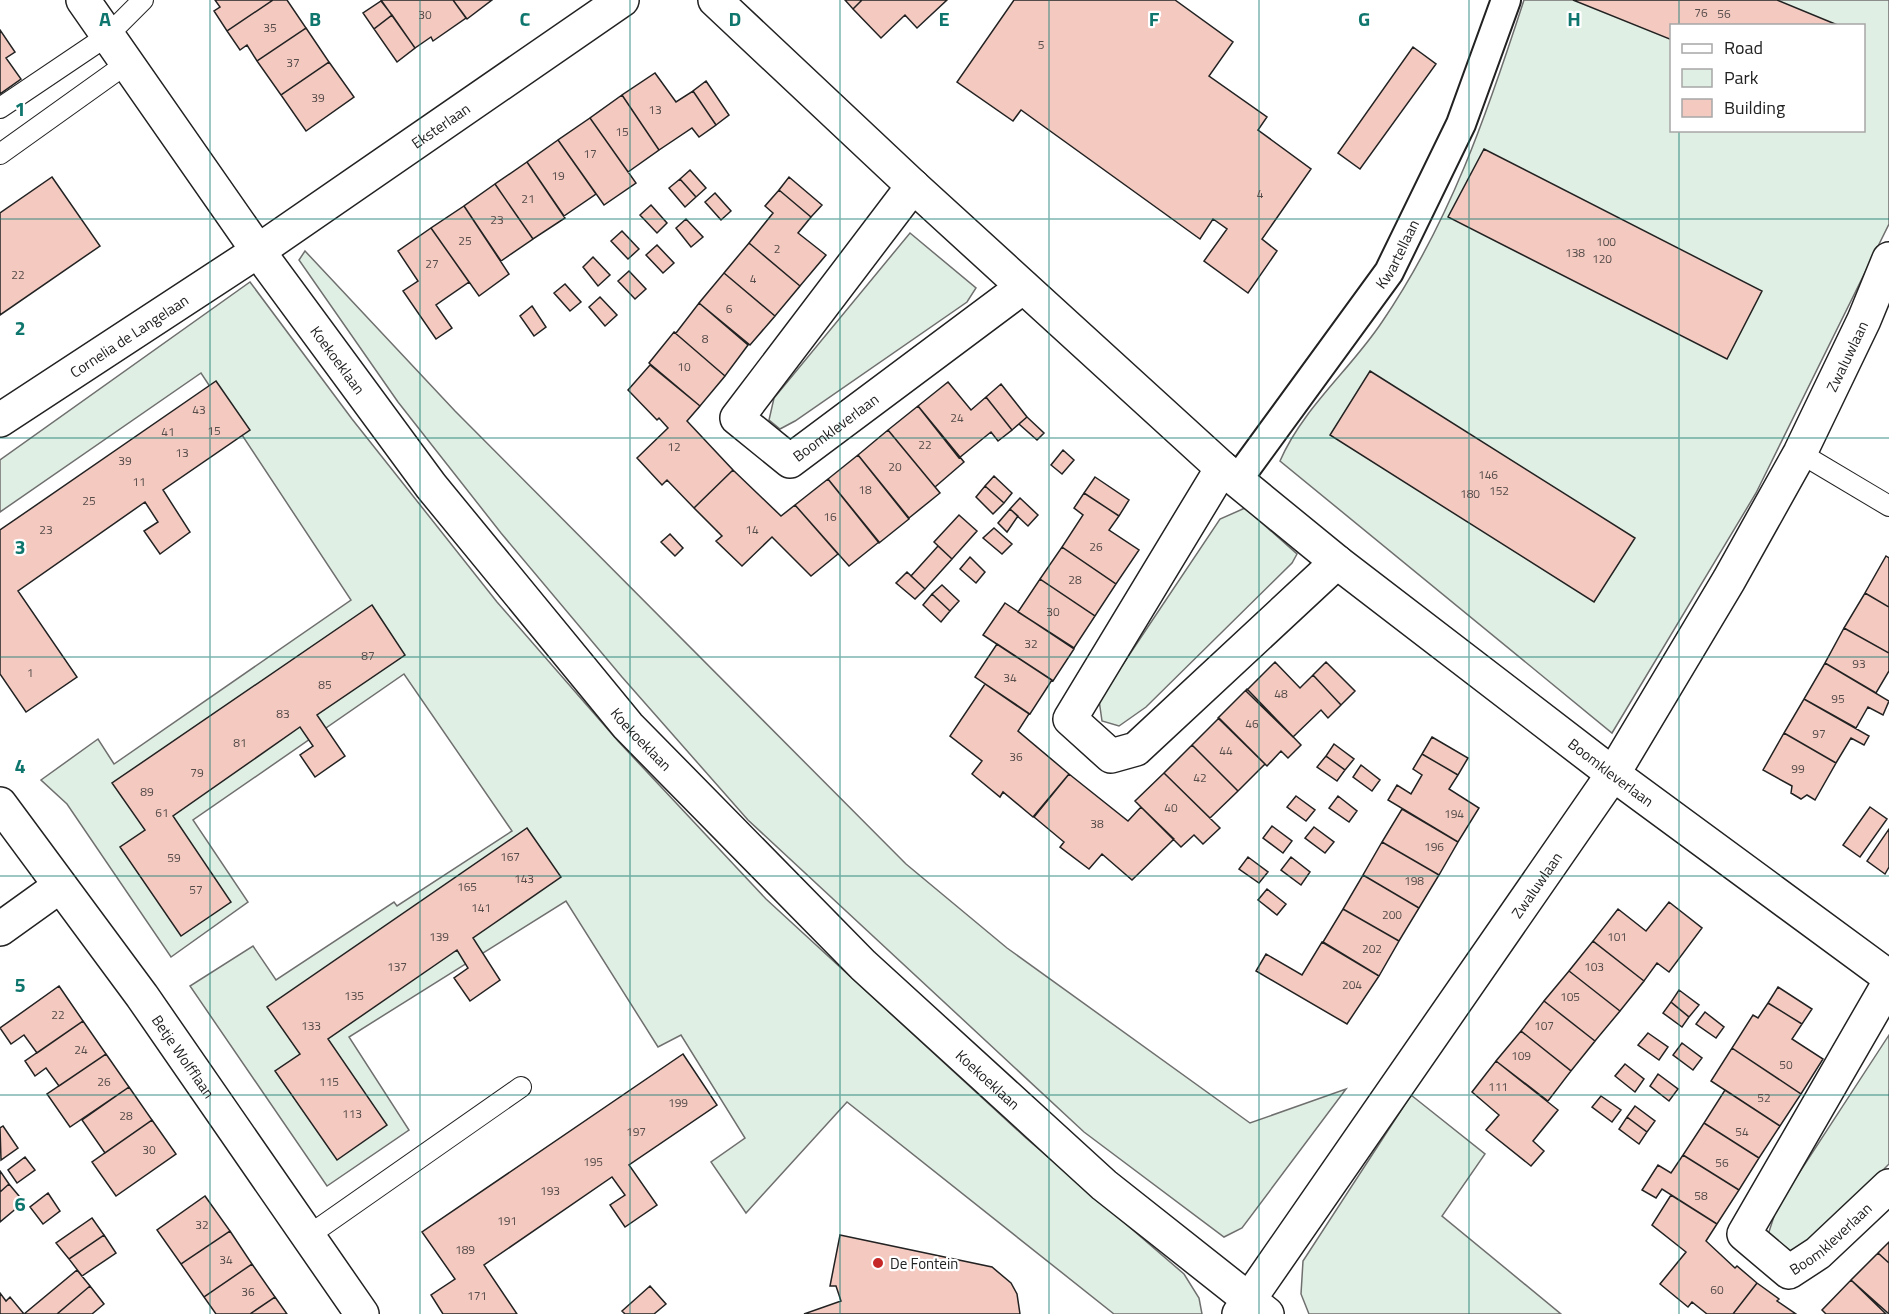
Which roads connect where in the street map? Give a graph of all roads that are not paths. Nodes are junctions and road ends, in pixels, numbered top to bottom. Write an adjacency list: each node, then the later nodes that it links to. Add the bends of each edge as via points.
1 (82, 0): 6 (street, Koekoeklaan)
2 (143, 0): 6 (lane)
3 (622, 0): 11 (street, Eksterlaan)
4 (715, 0): 10 (street, Boomkleverlaan)
5 (1506, 0): 16 (street, Kwartellaan, via 1461,124 1389,272)
6 (107, 36): 7 (street, Koekoeklaan); 8 (lane)
7 (126, 64): 9 (lane); 11 (street, Koekoeklaan)
8 (0, 108)
9 (0, 154)
10 (913, 186): 13 (street, Boomkleverlaan); 13 (street, Boomkleverlaan, via 737,418 790,460)
11 (258, 251): 14 (street, Cornelia de Langelaan); 28 (street, Koekoeklaan, via 431,486 628,726 863,965 1104,1185)
12 (1889, 259): 15 (street, Zwaluwlaan)
13 (1023, 287): 16 (street, Boomkleverlaan)
14 (0, 420)
15 (1800, 453): 17 (lane); 19 (street, Zwaluwlaan)
16 (1230, 473): 18 (street, Boomkleverlaan); 18 (street, via 1070,718 1112,756 1136,748)
17 (1889, 506)
18 (1337, 562): 19 (street, Boomkleverlaan)
19 (1613, 774): 23 (street, Boomkleverlaan); 28 (street, Zwaluwlaan)
20 (0, 804): 21 (street, Betje Wolfflaan)
21 (60, 886): 22 (street); 27 (street, Betje Wolfflaan, via 142,996)
22 (0, 929)
23 (1889, 977)
24 (1889, 983): 26 (street, Boomkleverlaan, via 1744,1234 1789,1272 1818,1253)
25 (521, 1088): 27 (lane)
26 (1889, 1186)
27 (308, 1236): 29 (street, Betje Wolfflaan)
28 (1251, 1310)
29 (362, 1314)

